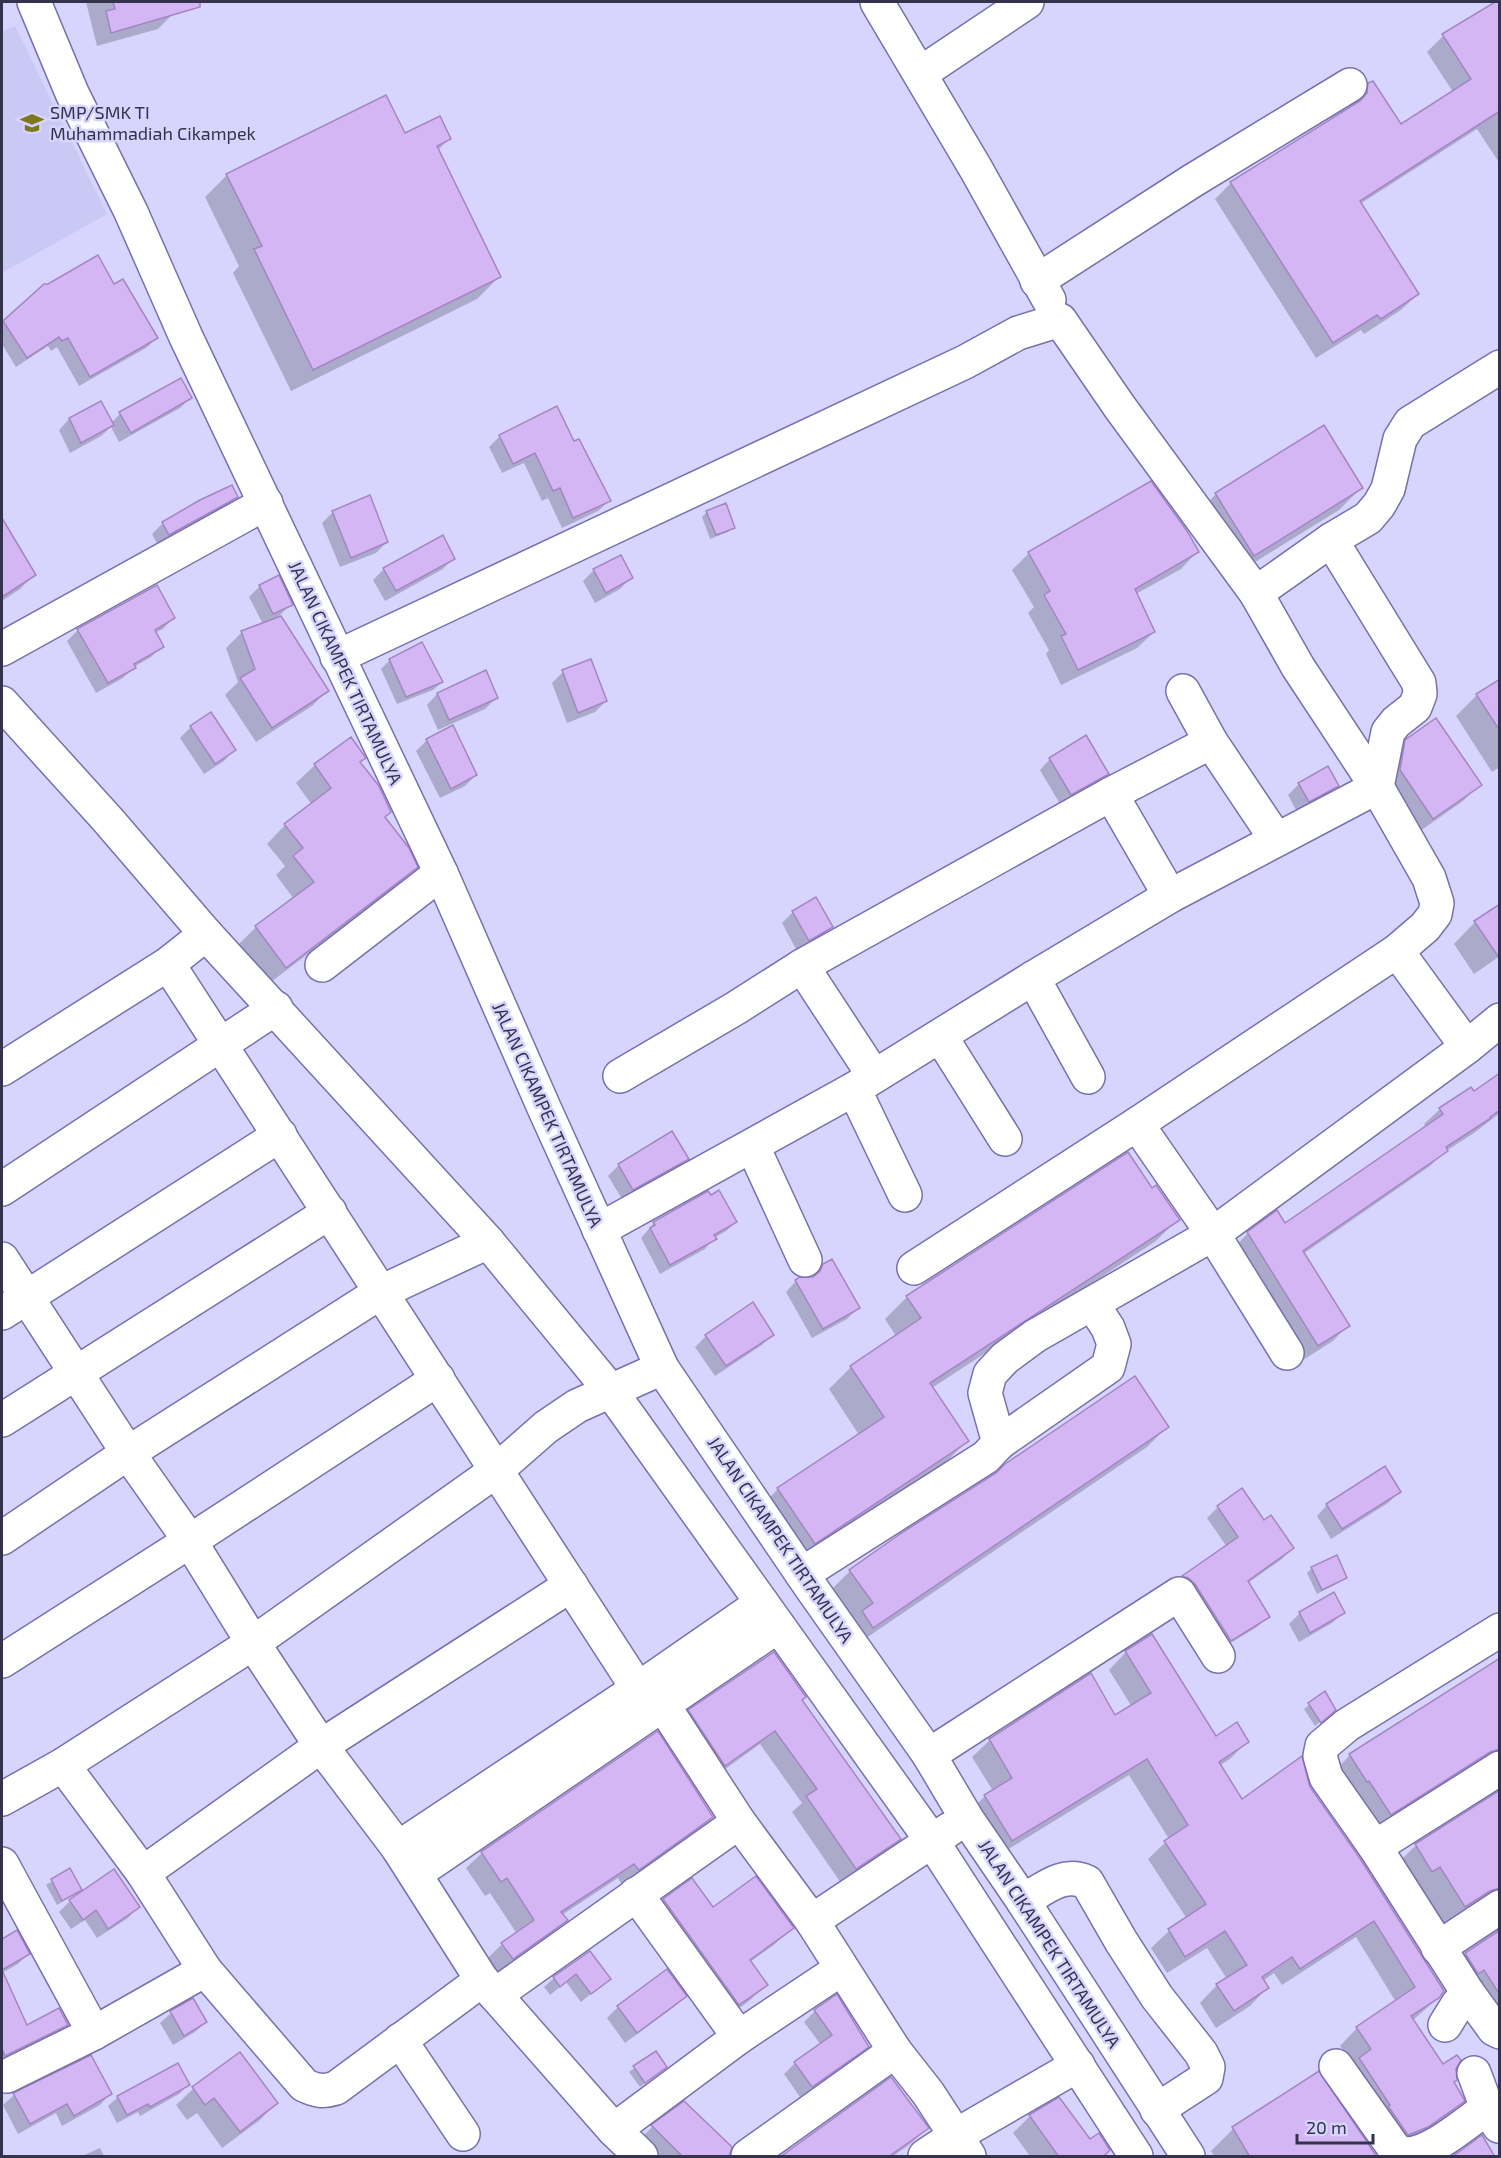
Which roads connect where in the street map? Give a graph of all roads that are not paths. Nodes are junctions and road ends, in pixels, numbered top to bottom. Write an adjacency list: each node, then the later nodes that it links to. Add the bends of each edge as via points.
1 (34, 2): 9 (street, JALAN CIKAMPEK TIRTAMULYA, via 72,93)
2 (877, 2): 4 (street)
3 (1027, 2): 4 (street)
4 (921, 73): 6 (street)
5 (1350, 85): 6 (street)
6 (1037, 280): 7 (street)
7 (1060, 320): 11 (street); 13 (street, via 1018,333 965,362)
8 (1500, 367): 10 (street, via 1410,423 1400,439 1388,489 1379,505 1368,518)
9 (266, 503): 12 (street); 13 (street, JALAN CIKAMPEK TIRTAMULYA)
10 (1331, 540): 11 (street); 17 (street, via 1419,683 1415,707 1388,732)
11 (1256, 593): 17 (street, via 1298,667)
12 (2, 649)
13 (337, 657): 20 (street, JALAN CIKAMPEK TIRTAMULYA)
14 (1183, 691): 16 (street)
15 (2, 703): 22 (street)
16 (1211, 742): 18 (street); 19 (street)
17 (1377, 787): 19 (street); 23 (street, via 1429,878 1437,903 1435,914 1425,927)
18 (1111, 794): 21 (street); 26 (street)
19 (1276, 839): 21 (street)
20 (441, 873): 25 (street); 44 (street, JALAN CIKAMPEK TIRTAMULYA)
21 (1170, 896): 27 (street)
22 (206, 934): 24 (street); 29 (street)
23 (1397, 951): 30 (street); 37 (street)
24 (168, 964): 32 (street); 33 (street)
25 (322, 965)
26 (802, 966): 34 (street); 36 (street)
27 (1033, 978): 31 (street); 35 (street)
28 (1500, 994): 30 (street, via 1477,1010)
29 (276, 1008): 32 (street); 46 (street)
30 (1485, 1032): 45 (street)
31 (941, 1037): 36 (street); 39 (street)
32 (222, 1046): 38 (street); 41 (street)
33 (2, 1069)
34 (620, 1076)
35 (1088, 1077)
36 (864, 1083): 40 (street); 42 (street)
37 (1137, 1124): 45 (street); 49 (street)
38 (280, 1135): 43 (street); 52 (street)
39 (1005, 1139)
40 (753, 1147): 44 (street); 48 (street)
41 (2, 1189)
42 (905, 1195)
43 (330, 1212): 50 (street); 55 (street)
44 (599, 1230): 54 (street, JALAN CIKAMPEK TIRTAMULYA)
45 (1213, 1234): 51 (street); 53 (street)
46 (488, 1242): 50 (street); 57 (street)
47 (2, 1259): 52 (street)
48 (805, 1260)
49 (914, 1268)
50 (381, 1292): 56 (street); 60 (street)
51 (1093, 1305): 59 (street, via 1035,1336 990,1374 985,1393); 59 (street, via 1114,1344 1108,1367)
52 (14, 1306): 55 (street)
53 (1287, 1353)
54 (662, 1368): 57 (street); 64 (street, JALAN CIKAMPEK TIRTAMULYA)
55 (75, 1372): 58 (street); 60 (street)
56 (438, 1379): 61 (street); 63 (street)
57 (610, 1390): 61 (street, via 563,1415); 66 (street)
58 (2, 1420)
59 (999, 1443): 64 (street, via 986,1457)
60 (128, 1453): 62 (street); 63 (street)
61 (496, 1470): 65 (street); 68 (street)
62 (2, 1539)
63 (190, 1541): 68 (street); 70 (street)
64 (806, 1580): 66 (street); 73 (street, JALAN CIKAMPEK TIRTAMULYA)
65 (571, 1585): 71 (street); 72 (street)
66 (770, 1614): 71 (street); 79 (street)
67 (1500, 1630): 80 (street, via 1347,1725 1322,1746 1320,1756 1326,1777)
68 (253, 1643): 72 (street); 74 (street)
69 (1218, 1656): 73 (street, via 1179,1594)
70 (2, 1661)
71 (649, 1692): 78 (street); 81 (street)
72 (321, 1746): 81 (street); 83 (street)
73 (929, 1755): 77 (street, JALAN CIKAMPEK TIRTAMULYA)
74 (63, 1765): 76 (street); 83 (street)
75 (1500, 1768): 80 (street)
76 (2, 1799)
77 (967, 1819): 79 (street); 85 (street, JALAN CIKAMPEK TIRTAMULYA)
78 (739, 1822): 84 (street); 87 (street)
79 (932, 1841): 87 (street); 99 (street)
80 (1375, 1847): 88 (street)
81 (406, 1861): 91 (street)
82 (2, 1864): 94 (street)
83 (143, 1873): 90 (street)
84 (636, 1894): 91 (street); 96 (street)
85 (1023, 1901): 103 (street, JALAN CIKAMPEK TIRTAMULYA); 103 (street, via 1065,1877 1087,1882 1157,1997 1201,2054 1208,2067 1206,2078)
86 (1500, 1907): 88 (street)
87 (812, 1922): 89 (street)
88 (1438, 1948): 92 (street)
89 (841, 1969): 96 (street); 98 (street)
90 (205, 1970): 94 (street); 97 (street, via 304,2085 314,2090 336,2088)
91 (489, 1987): 97 (street); 105 (street)
92 (1468, 1993): 93 (street); 95 (street)
93 (1445, 2025)
94 (94, 2032): 102 (street)
95 (1500, 2032)
96 (739, 2037): 105 (street)
97 (400, 2040): 106 (street)
98 (895, 2051): 107 (street); 109 (street)
99 (1077, 2065): 107 (street); 111 (street)
100 (1336, 2066): 104 (street, via 1394,2148 1404,2154 1418,2152)
101 (1474, 2073): 104 (street)
102 (7, 2076)
103 (1157, 2110): 112 (street, JALAN CIKAMPEK TIRTAMULYA)
104 (1493, 2118)
105 (614, 2130): 108 (street)
106 (463, 2134)
107 (962, 2146): 110 (street)
108 (642, 2157)
109 (748, 2157)
110 (925, 2157)
111 (1136, 2157)
112 (1188, 2157)

